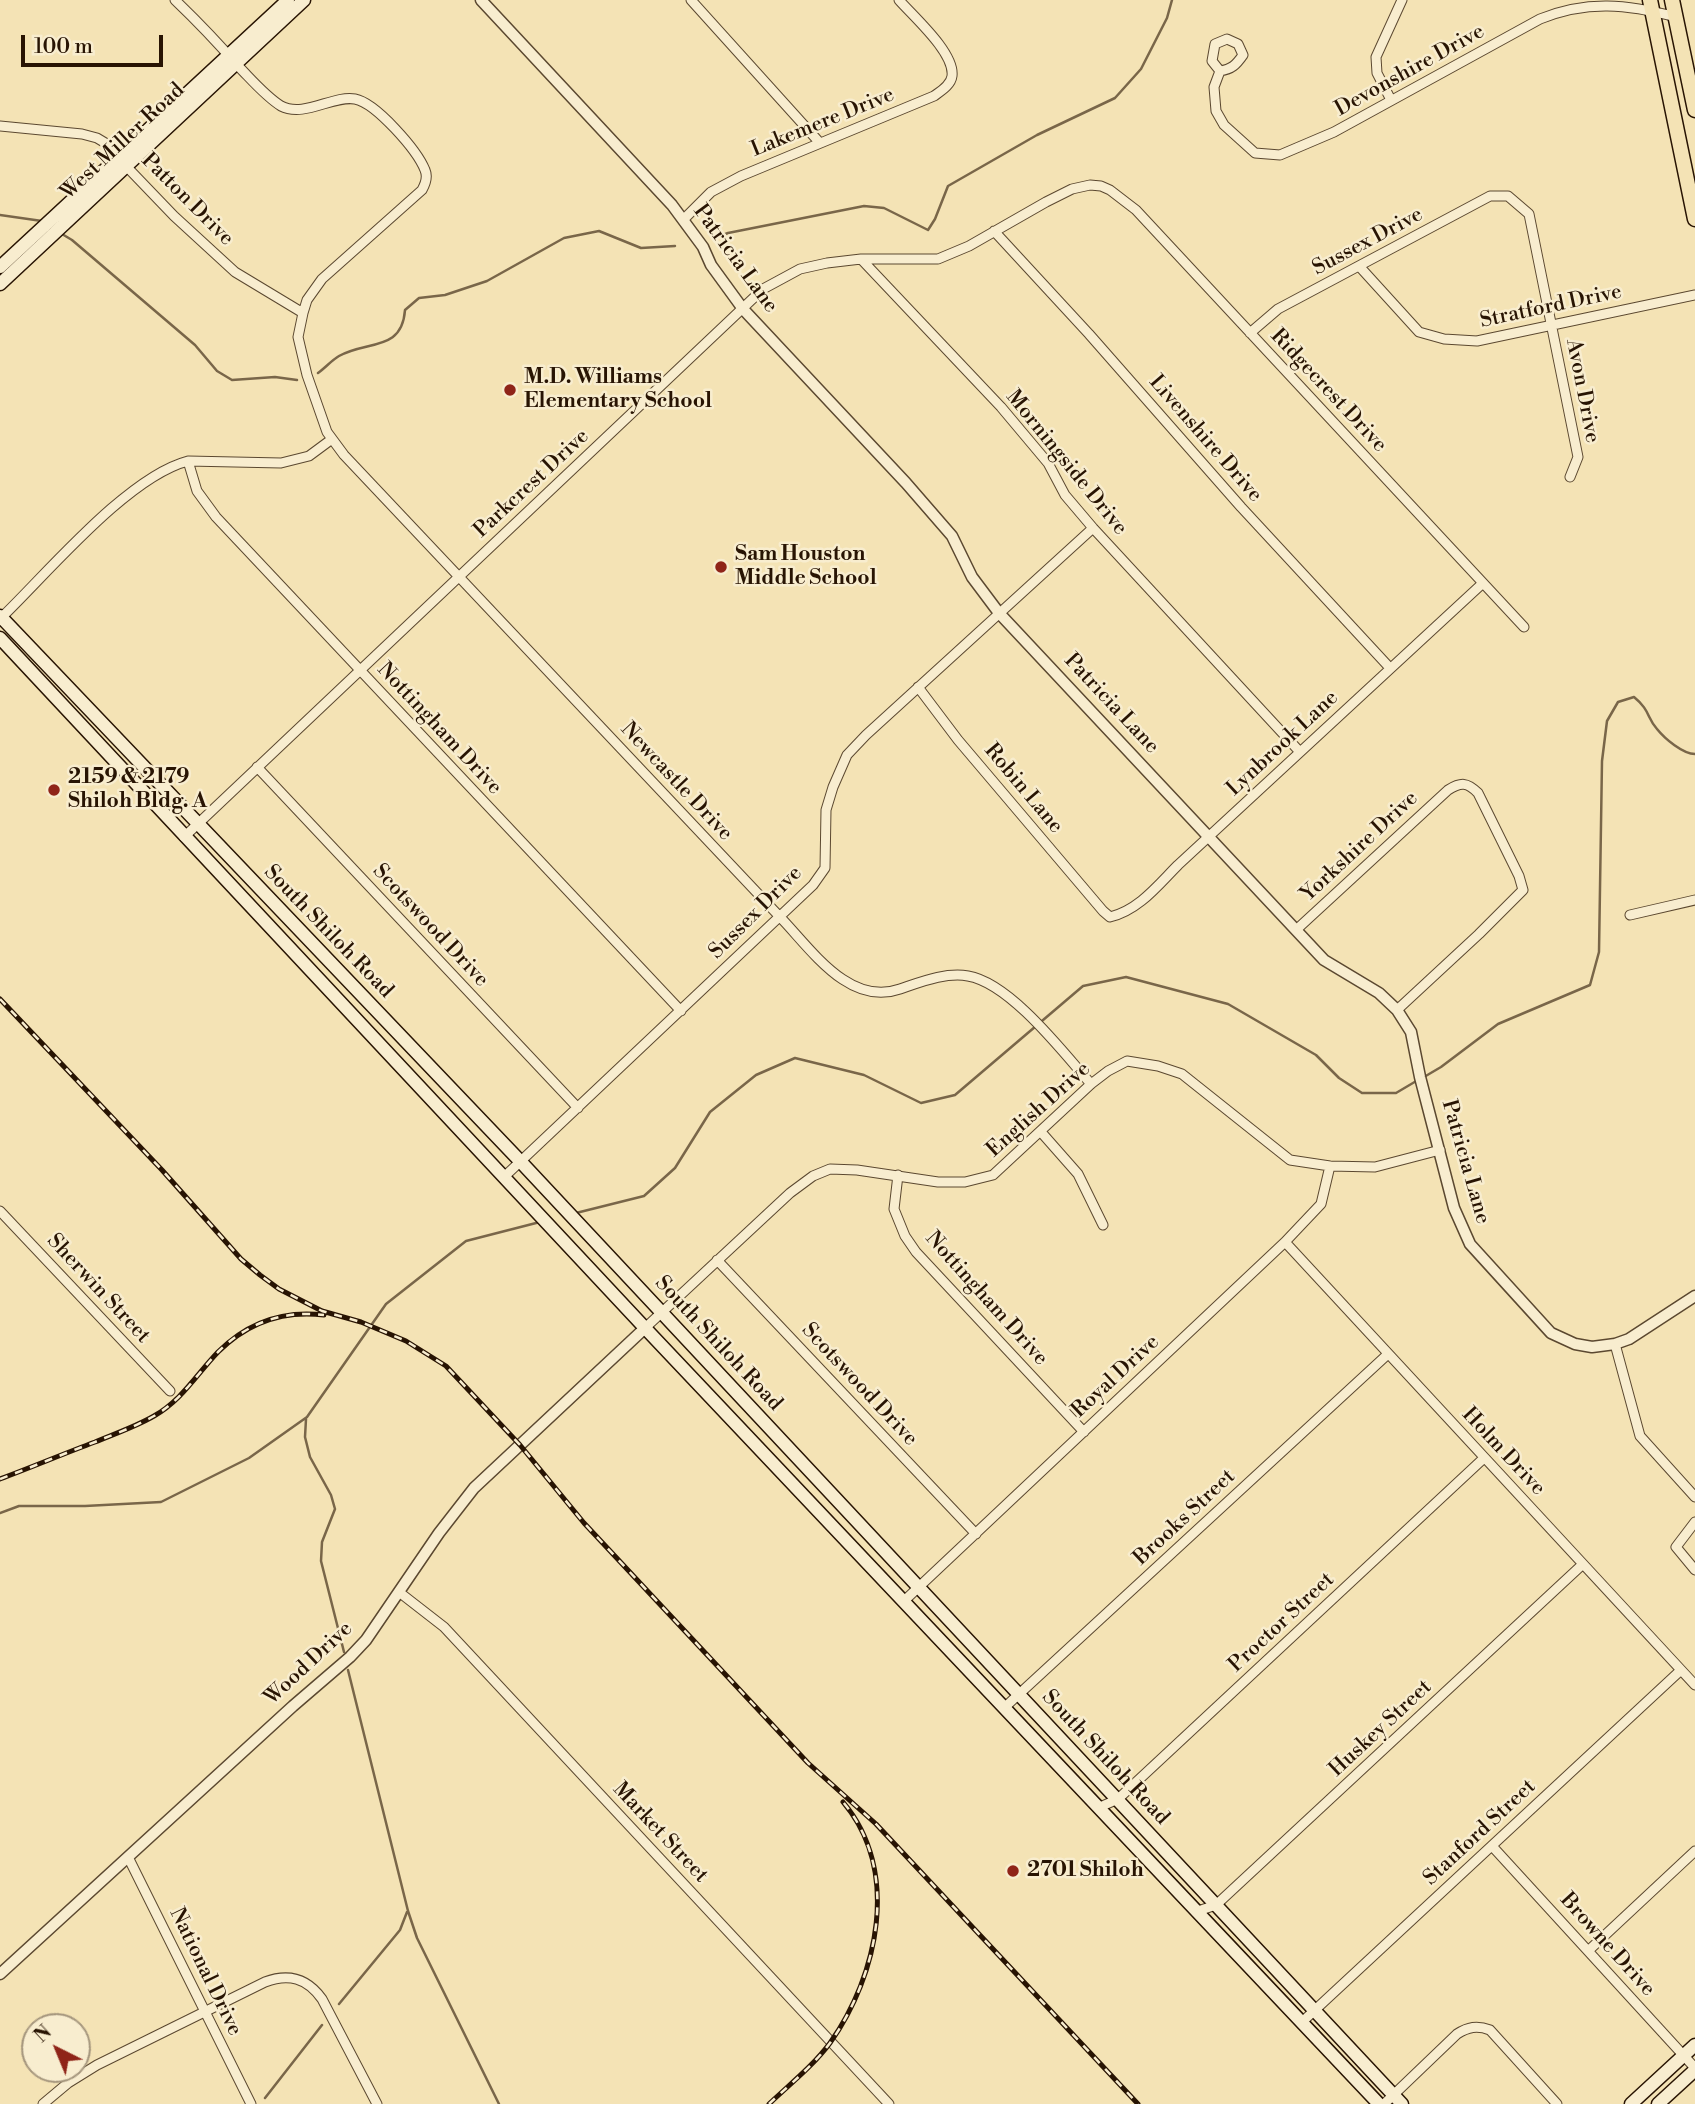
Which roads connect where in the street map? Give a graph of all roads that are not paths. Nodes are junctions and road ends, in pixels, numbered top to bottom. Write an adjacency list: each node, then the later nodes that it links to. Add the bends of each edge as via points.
1 (175, 0): 11 (street)
2 (288, 0): 11 (main road, West Miller Road)
3 (304, 0): 11 (main road, West Miller Road)
4 (481, 0): 20 (street, Patricia Lane)
5 (691, 0): 16 (street)
6 (899, 0): 16 (street, Lakemere Drive, via 950,58 948,85 934,96)
7 (1402, 0): 13 (street, via 1376,57 1377,73)
8 (1672, 0): 10 (main road)
9 (1651, 6): 10 (street, Devonshire Drive); 13 (street, Devonshire Drive, via 1596,4 1562,11); 21 (main road)
10 (1675, 18): 14 (main road)
11 (232, 59): 17 (main road, West Miller Road); 29 (street, via 284,108 315,108 357,99 377,112 414,150 426,172 422,190 322,279)
12 (1220, 71): 13 (street, Devonshire Drive, via 1214,87 1216,111 1224,125 1255,153 1280,155)
13 (1391, 100)
14 (1695, 110)
15 (0, 126): 17 (street, Patton Drive, via 97,138)
16 (820, 143): 20 (street, Lakemere Drive, via 711,192)
17 (123, 161): 25 (main road, West Miller Road); 26 (main road, West Miller Road); 29 (street, Patton Drive, via 235,272)
18 (1101, 186): 22 (street, Parkcrest Drive, via 1072,190); 31 (street, Ridgecrest Drive, via 1136,210)
19 (1508, 196): 24 (street, Sussex Drive, via 1490,195); 30 (street, Avon Drive, via 1529,214)
20 (684, 219): 28 (street, Patricia Lane)
21 (1695, 219)
22 (994, 231): 23 (street, Parkcrest Drive, via 938,259); 42 (street, Livenshire Drive)
23 (861, 259): 28 (street, Parkcrest Drive, via 800,270 763,289); 35 (street, Morningside Drive, via 1009,416)
24 (1359, 266): 30 (street, Stratford Drive, via 1419,332 1477,341); 31 (street, Sussex Drive, via 1278,309)
25 (0, 267)
26 (0, 284)
27 (1695, 295): 30 (street, Stratford Drive)
28 (743, 309): 36 (street, Parkcrest Drive); 38 (street, Patricia Lane, via 952,536 972,577)
29 (303, 313): 32 (street, Newcastle Drive, via 298,337)
30 (1551, 324): 34 (street, Avon Drive, via 1577,457)
31 (1250, 333): 37 (street, Ridgecrest Drive)
32 (332, 439): 33 (street, via 309,456 281,463); 36 (street, Newcastle Drive)
33 (188, 461): 39 (street, via 147,479); 43 (street, Nottingham Drive, via 204,503)
34 (1570, 477)
35 (1093, 528): 38 (street, Sussex Drive); 45 (street, Morningside Drive)
36 (458, 577): 43 (street, Parkcrest Drive); 53 (street, Newcastle Drive)
37 (1483, 583): 40 (street, Ridgecrest Drive); 42 (street, Lynbrook Lane)
38 (999, 613): 44 (street, Sussex Drive); 49 (street, Patricia Lane)
39 (0, 618): 47 (main road, South Shiloh Road)
40 (1524, 627)
41 (0, 638): 48 (main road, South Shiloh Road)
42 (1390, 668): 45 (street, Lynbrook Lane)
43 (359, 670): 46 (street, Parkcrest Drive); 56 (street, Nottingham Drive)
44 (918, 687): 51 (street, Robin Lane); 53 (street, Sussex Drive, via 847,755 826,810 825,868)
45 (1300, 752): 49 (street, Lynbrook Lane)
46 (257, 767): 47 (street, Parkcrest Drive); 58 (street, Scotswood Drive)
47 (198, 824): 48 (street, Parkcrest Drive); 61 (main road, South Shiloh Road)
48 (184, 837): 64 (main road, South Shiloh Road)
49 (1209, 837): 51 (street, Lynbrook Lane, via 1129,910 1110,917); 54 (street, Patricia Lane)
50 (1695, 900): 52 (street)
51 (1103, 911)
52 (1630, 915)
53 (780, 917): 56 (street, Sussex Drive); 57 (street, Newcastle Drive, via 841,979 871,993 968,976 996,987)
54 (1296, 930): 55 (street, Patricia Lane, via 1324,960 1379,993); 55 (street, Yorkshire Drive, via 1448,790 1458,783 1469,784 1478,793 1523,890)
55 (1397, 1010): 60 (street, Patricia Lane, via 1411,1032)
56 (681, 1011): 58 (street, Sussex Drive)
57 (1091, 1084): 59 (street, English Drive); 62 (street, English Drive, via 1126,1062 1182,1074 1290,1160)
58 (578, 1108): 61 (street, Sussex Drive)
59 (1041, 1132): 63 (street, English Drive, via 993,1175 965,1182); 66 (street, via 1077,1174)
60 (1440, 1150): 62 (street, English Drive, via 1375,1167); 72 (street, Patricia Lane, via 1454,1208 1470,1244 1551,1333 1592,1347)
61 (520, 1161): 64 (street, Sussex Drive); 70 (main road, South Shiloh Road)
62 (1330, 1166): 67 (street, Royal Drive, via 1321,1204)
63 (898, 1175): 68 (street, English Drive, via 830,1169 813,1176); 75 (street, Nottingham Drive, via 894,1209 916,1252)
64 (505, 1176): 71 (main road, South Shiloh Road)
65 (0, 1211): 74 (street, Sherwin Street)
66 (1103, 1225)
67 (1284, 1242): 73 (street, Holm Drive); 75 (street, Royal Drive)
68 (717, 1260): 70 (street, English Drive); 79 (street, Scotswood Drive)
69 (1695, 1296): 72 (street, Patricia Lane)
70 (662, 1312): 71 (street, English Drive); 82 (main road, South Shiloh Road)
71 (645, 1328): 83 (street, Wood Drive, via 474,1488); 84 (main road, South Shiloh Road)
72 (1615, 1344): 77 (street, via 1640,1436)
73 (1388, 1354): 76 (street, Holm Drive); 87 (street, Brooks Street)
74 (170, 1391)
75 (1084, 1432): 79 (street, Royal Drive)
76 (1484, 1458): 80 (street, Holm Drive); 89 (street, Proctor Street)
77 (1695, 1497)
78 (1695, 1522): 81 (street, via 1676,1547)
79 (976, 1534): 82 (street, Royal Drive)
80 (1583, 1564): 85 (street, Holm Drive); 94 (street, Huskey Street)
81 (1695, 1570)
82 (918, 1586): 84 (street, Royal Drive); 87 (main road, South Shiloh Road)
83 (399, 1592): 93 (street, Wood Drive, via 350,1657); 108 (street, Market Street, via 444,1627)
84 (905, 1600): 88 (main road, South Shiloh Road)
85 (1681, 1670): 86 (street, Holm Drive); 91 (street, Stanford Street)
86 (1695, 1685)
87 (1019, 1694): 88 (street, Brooks Street); 89 (main road, South Shiloh Road)
88 (1005, 1707): 90 (main road, South Shiloh Road)
89 (1118, 1799): 90 (street, Proctor Street); 94 (main road, South Shiloh Road)
90 (1100, 1807): 95 (main road, South Shiloh Road)
91 (1492, 1846): 96 (street, Browne Drive); 99 (street, Stanford Street)
92 (1695, 1851): 96 (street)
93 (128, 1857): 97 (street, Wood Drive); 98 (street, National Drive)
94 (1216, 1905): 95 (street, Huskey Street); 99 (main road, South Shiloh Road)
95 (1198, 1911): 100 (main road, South Shiloh Road)
96 (1588, 1951): 102 (street, Browne Drive)
97 (0, 1974)
98 (206, 2011): 105 (street, via 97,2065); 106 (street, National Drive); 107 (street, via 277,1977 303,1980 322,1999)
99 (1315, 2011): 100 (street, Stanford Street); 104 (main road, South Shiloh Road)
100 (1303, 2022): 104 (main road, South Shiloh Road)
101 (1695, 2045): 102 (main road)
102 (1684, 2056): 103 (street, Browne Drive); 110 (main road)
103 (1695, 2069): 111 (main road)
104 (1390, 2102): 109 (street, via 1466,2028 1481,2026 1490,2030)
105 (43, 2104)
106 (251, 2104)
107 (377, 2104)
108 (888, 2104)
109 (1557, 2104)
110 (1631, 2104)
111 (1658, 2104)

